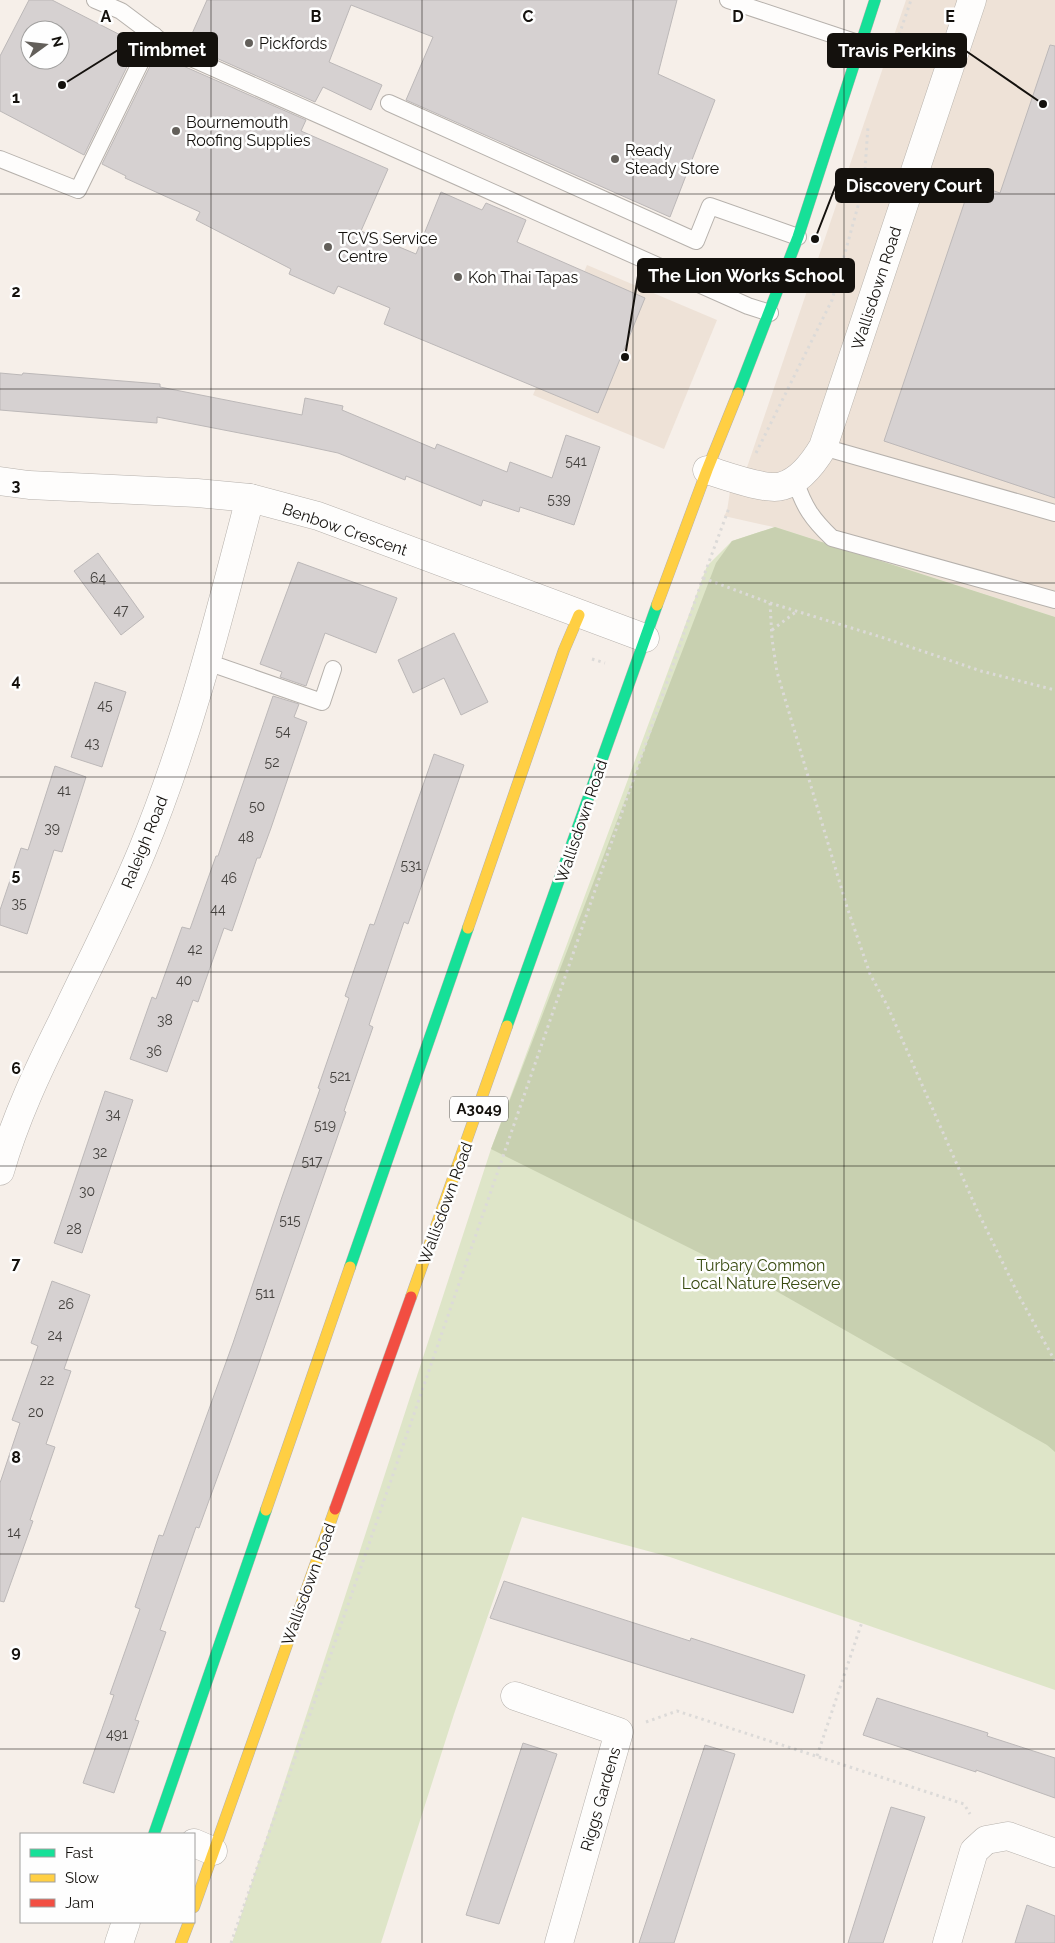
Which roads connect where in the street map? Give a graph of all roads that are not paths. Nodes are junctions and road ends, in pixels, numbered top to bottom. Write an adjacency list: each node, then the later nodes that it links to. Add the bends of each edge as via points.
1 (95, 0): 5 (lane, via 121,10)
2 (728, 0): 6 (lane)
3 (876, 0): 6 (main road, Wallisdown Road / A3049)
4 (972, 0): 11 (street, Wallisdown Road)
5 (154, 35): 8 (lane, via 78,190); 10 (lane, via 173,50)
6 (861, 44): 9 (main road, Wallisdown Road / A3049)
7 (389, 103): 9 (lane, via 696,241 710,206)
8 (0, 159)
9 (798, 237): 10 (main road, Wallisdown Road / A3049)
10 (770, 313): 12 (main road, Wallisdown Road / A3049)
11 (823, 447): 13 (street, Wallisdown Road, via 816,460); 16 (lane)
12 (707, 470): 13 (street, Wallisdown Road, via 742,482 781,487); 19 (main road, Wallisdown Road / A3049)
13 (795, 480): 17 (lane, via 801,499 814,521 832,538)
14 (0, 481): 15 (street, Benbow Crescent)
15 (250, 498): 18 (street, Benbow Crescent, via 318,516); 20 (street, Raleigh Road)
16 (1055, 513)
17 (1055, 600)
18 (579, 615): 19 (street, Benbow Crescent); 24 (main road, via 564,650)
19 (645, 638): 25 (main road, Wallisdown Road / A3049, via 466,1147)
20 (206, 662): 21 (lane, via 322,702); 22 (street, Raleigh Road, via 177,758 142,850 31,1086)
21 (333, 669)
22 (0, 1171)
23 (515, 1696): 32 (street, Riggs Gardens, via 620,1732)
24 (161, 1832)
25 (203, 1847): 27 (main road, Wallisdown Road / A3049)
26 (1055, 1853): 33 (street, via 1008,1836 986,1840 974,1851)
27 (195, 1900)
28 (126, 1923): 30 (street)
29 (189, 1923): 31 (main road)
30 (119, 1943)
31 (182, 1943)
32 (559, 1943)
33 (947, 1943)

